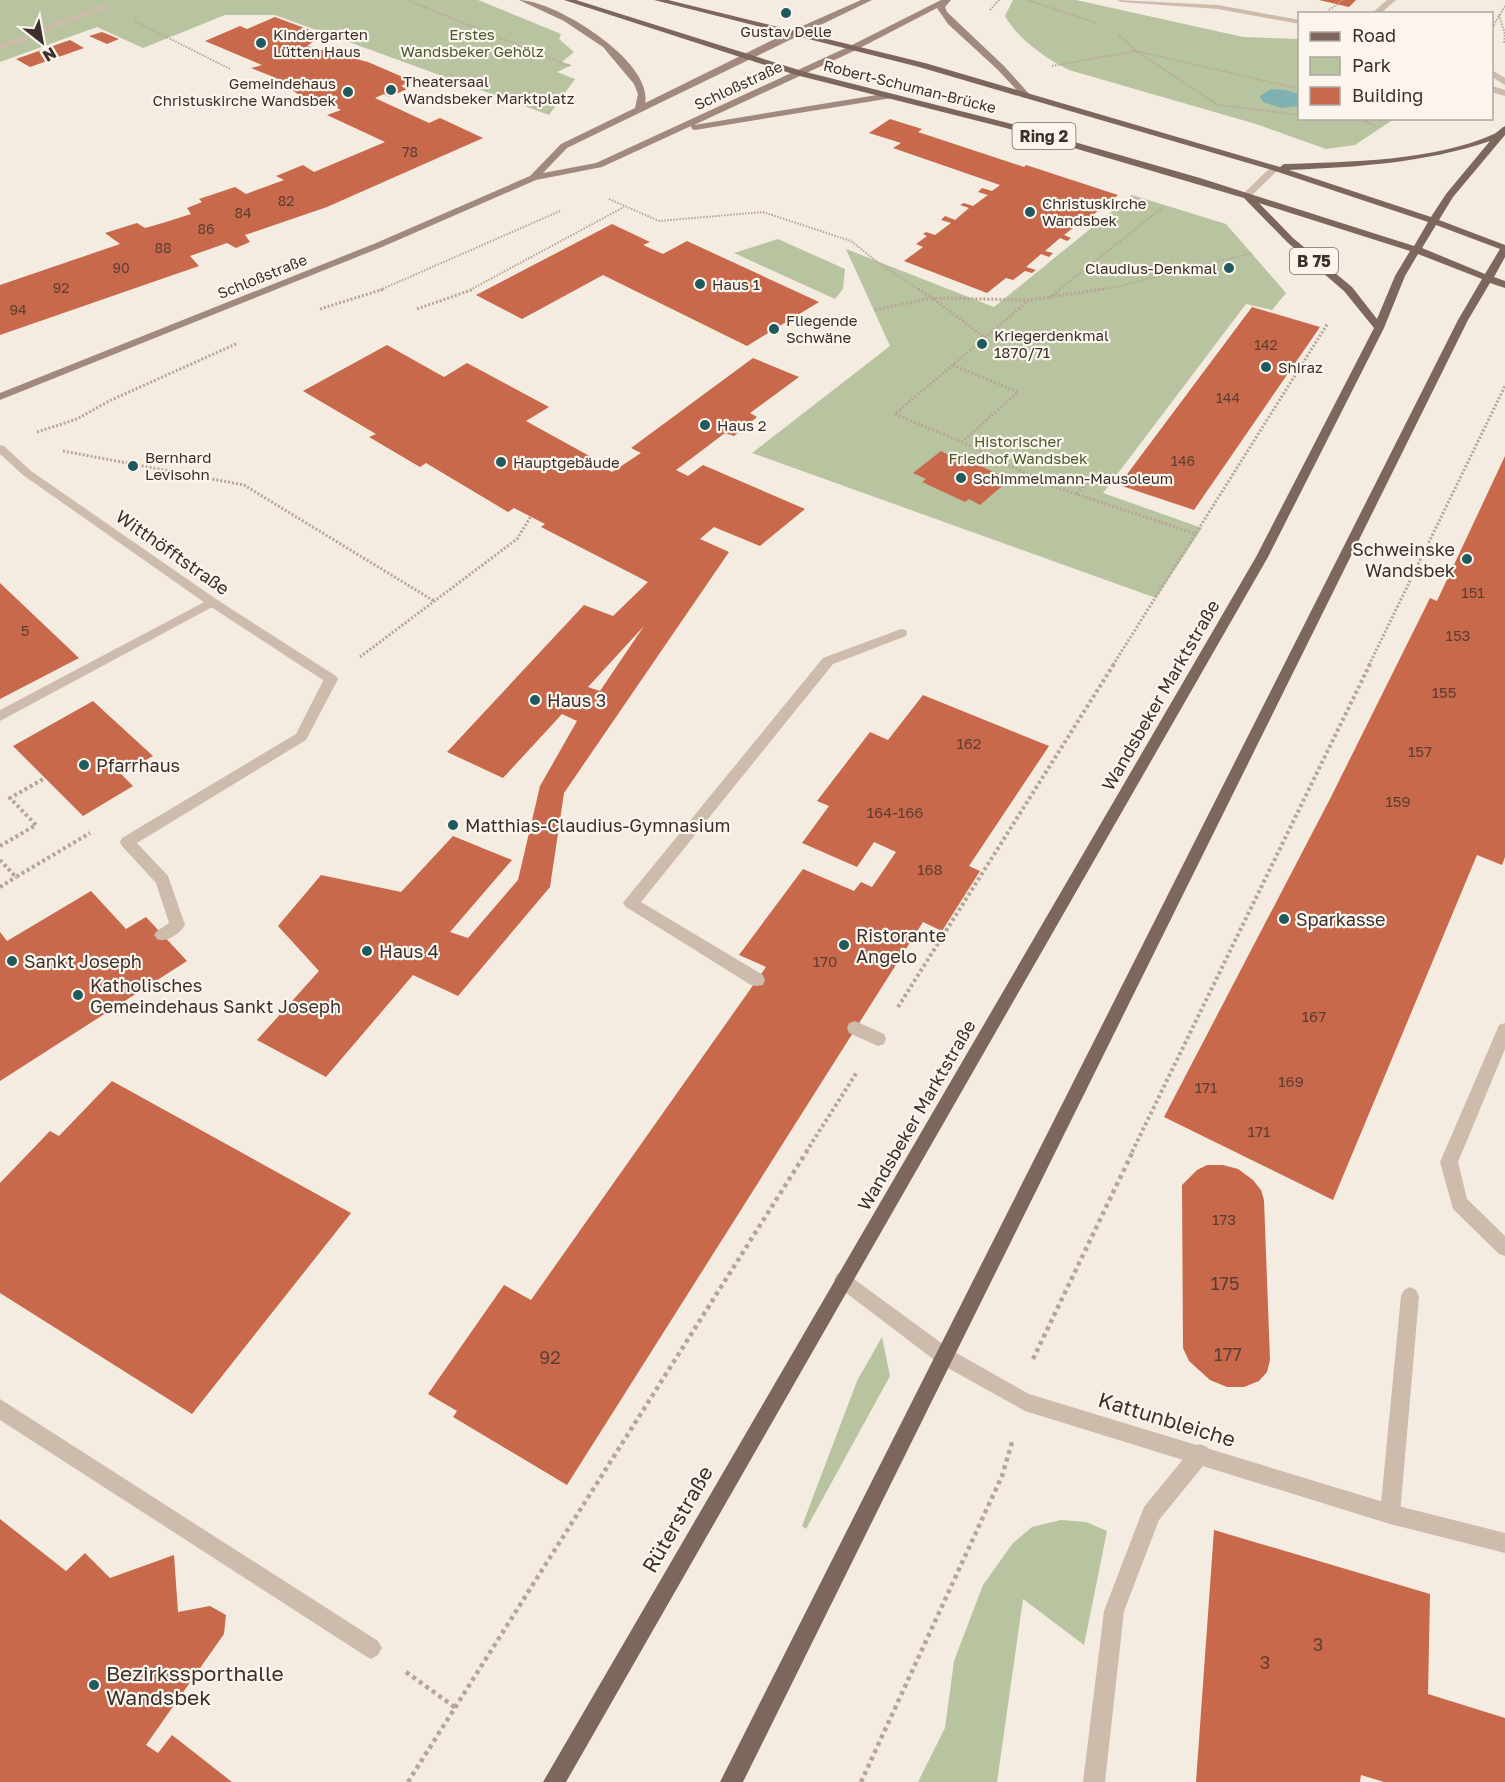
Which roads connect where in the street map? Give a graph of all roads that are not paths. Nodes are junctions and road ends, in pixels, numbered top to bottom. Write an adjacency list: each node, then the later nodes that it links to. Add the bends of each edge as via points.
1 (523, 0): 20 (main road, via 583,27 606,44 636,80 642,95)
2 (568, 0): 16 (main road, Robert-Schuman-Brücke / Ring 2)
3 (658, 0): 13 (main road, Robert-Schuman-Brücke / Ring 2)
4 (868, 0): 13 (main road, Schloßstraße)
5 (1121, 0): 10 (street)
6 (1197, 0): 10 (street)
7 (1392, 0): 11 (street)
8 (946, 1): 15 (main road, Schloßstraße); 19 (main road, via 941,7 943,13)
9 (107, 6): 14 (street)
10 (1208, 6): 12 (street)
11 (1377, 12)
12 (1298, 22)
13 (794, 33): 15 (main road, Robert-Schuman-Brücke / Ring 2); 16 (main road, Schloßstraße)
14 (0, 48)
15 (853, 48): 17 (main road, Schloßstraße); 19 (main road, Robert-Schuman-Brücke / Ring 2)
16 (746, 57): 17 (main road, Robert-Schuman-Brücke / Ring 2); 20 (main road, Schloßstraße)
17 (799, 73): 18 (main road, Robert-Schuman-Brücke / Ring 2); 21 (main road, Schloßstraße)
18 (889, 96): 21 (main road); 25 (main road, Robert-Schuman-Brücke / Ring 2, via 1009,126)
19 (1028, 96): 23 (main road, Robert-Schuman-Brücke / Ring 2)
20 (639, 108): 24 (main road, Schloßstraße, via 564,146)
21 (677, 130): 24 (main road, Schloßstraße, via 599,165)
22 (1502, 132): 23 (main road, via 1465,147 1406,158); 26 (main road, Wandsbeker Marktstraße, via 1449,196)
23 (1275, 168): 25 (street); 26 (main road, Robert-Schuman-Brücke / Ring 2)
24 (533, 178): 32 (main road, Schloßstraße, via 379,245)
25 (1246, 196): 28 (main road, Robert-Schuman-Brücke / Ring 2); 31 (main road, B 75, via 1347,289)
26 (1434, 221): 27 (main road, Ring 2); 28 (main road, Wandsbeker Marktstraße)
27 (1505, 248): 29 (main road)
28 (1417, 250): 29 (main road, Ring 2); 31 (main road, Wandsbeker Marktstraße, via 1400,276)
29 (1486, 278): 30 (main road, Ring 2); 45 (main road)
30 (1505, 285)
31 (1379, 328): 43 (main road, Wandsbeker Marktstraße, via 1262,557)
32 (0, 397)
33 (0, 448): 34 (street, Witthöfftstraße, via 27,474)
34 (212, 602): 36 (street); 37 (street, Witthöfftstraße, via 331,679 301,737 127,842 163,880 177,926)
35 (901, 633): 38 (street, via 828,661 631,903)
36 (0, 716)
37 (162, 935)
38 (757, 980)
39 (855, 1028): 41 (street)
40 (1505, 1030): 42 (street, via 1449,1162 1459,1203)
41 (878, 1039)
42 (1505, 1248)
43 (843, 1280): 45 (street, Kattunbleiche); 51 (main road, Rüterstraße)
44 (1410, 1296): 48 (street)
45 (944, 1356): 47 (street, Kattunbleiche, via 1025,1402); 52 (main road)
46 (0, 1409): 50 (street)
47 (1200, 1454): 48 (street, Kattunbleiche); 53 (street, via 1151,1514 1114,1611)
48 (1390, 1514): 49 (street, Kattunbleiche)
49 (1505, 1544)
50 (371, 1648)
51 (554, 1782)
52 (731, 1782)
53 (1094, 1782)

